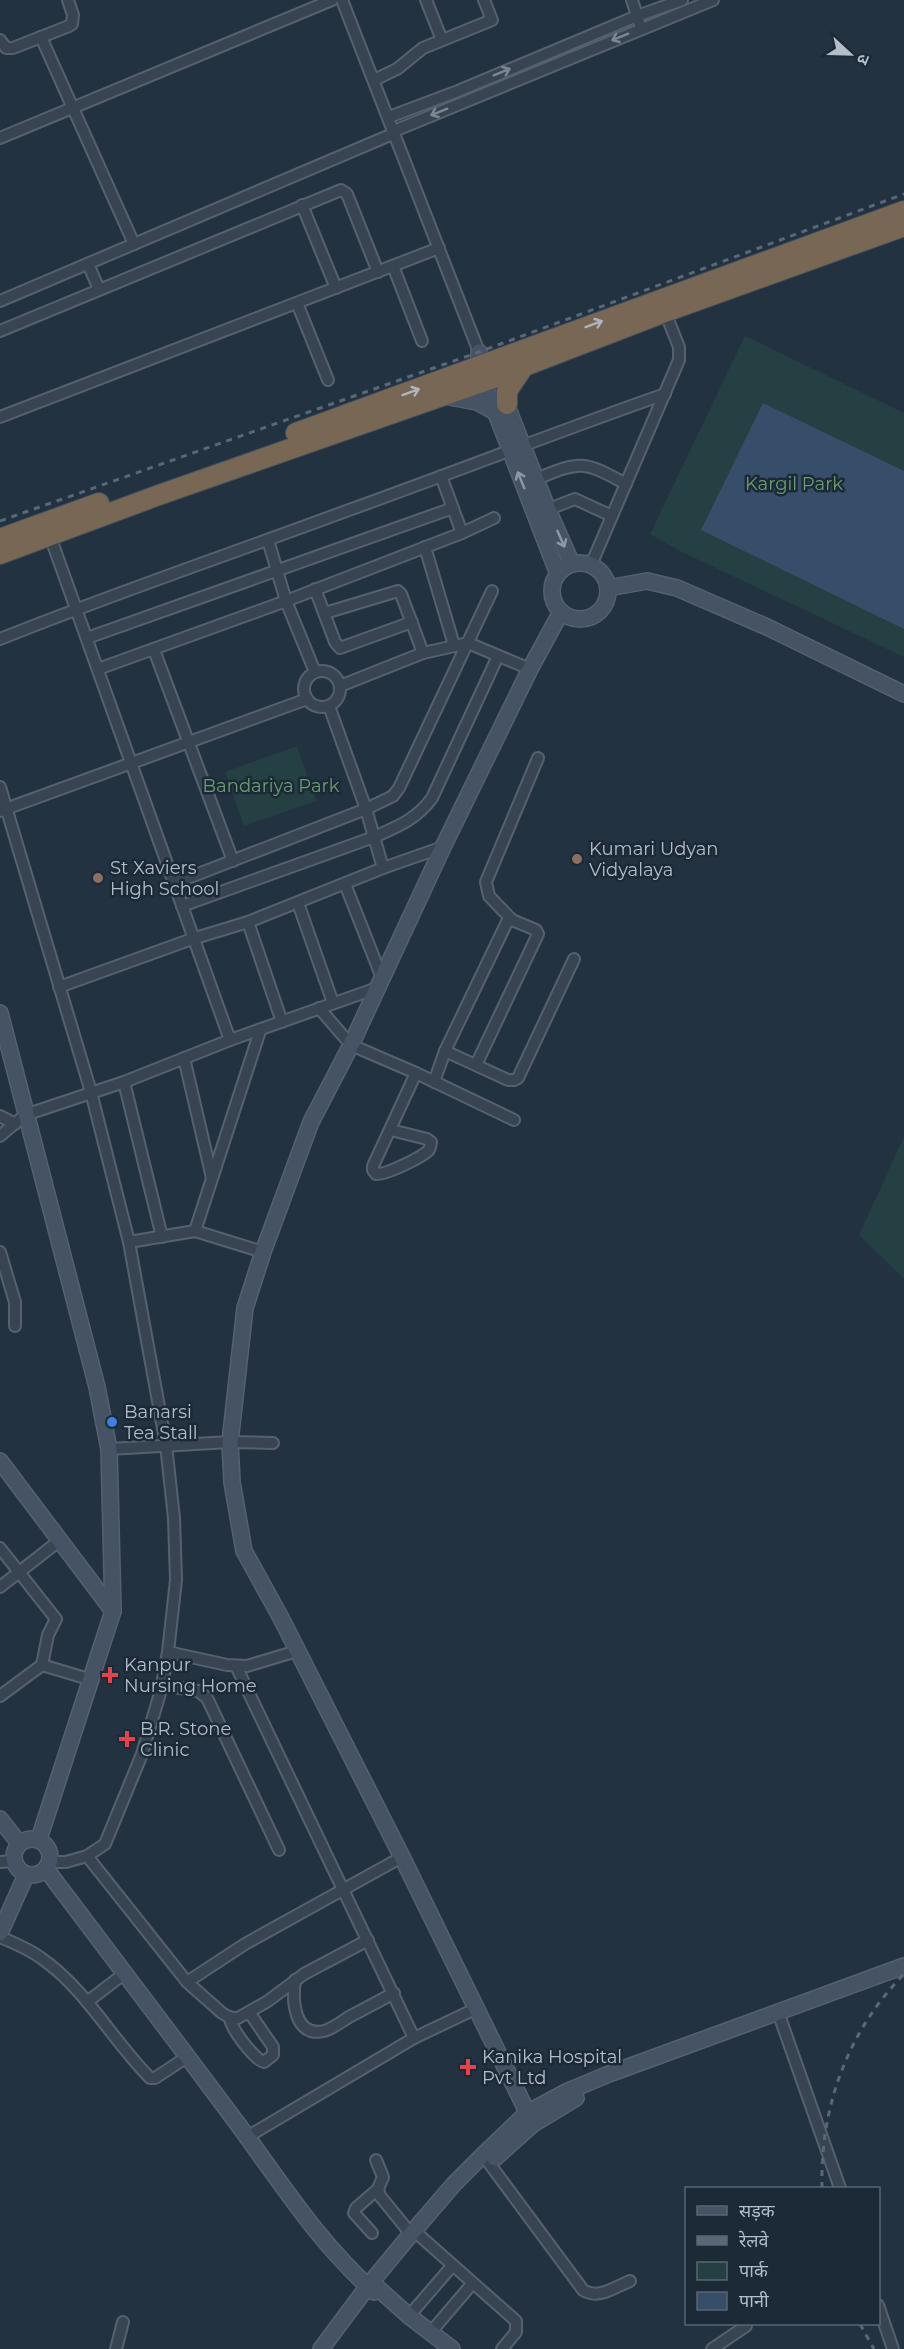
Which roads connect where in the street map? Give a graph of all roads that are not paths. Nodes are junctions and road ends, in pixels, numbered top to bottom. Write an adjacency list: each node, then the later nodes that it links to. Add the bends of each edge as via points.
1 (68, 0): 11 (street, via 74,15 72,24)
2 (332, 0): 15 (street)
3 (342, 0): 14 (street)
4 (426, 0): 13 (street)
5 (484, 0): 13 (street, via 492,20)
6 (632, 0): 9 (street)
7 (682, 0): 9 (street)
8 (713, 0): 10 (street)
9 (637, 16): 10 (street); 16 (street, one-way to 9)
10 (641, 28): 17 (street, one-way to 17)
11 (41, 37): 12 (street, via 13,48 6,48); 15 (street)
12 (0, 40)
13 (442, 40): 14 (street)
14 (374, 80): 16 (street)
15 (72, 107): 18 (street); 22 (street)
16 (389, 117): 17 (street)
17 (395, 132): 22 (street); 23 (street)
18 (0, 138)
19 (302, 205): 26 (street, via 337,191 345,192); 27 (street); 28 (street)
20 (904, 211): 32 (highway)
21 (904, 226): 31 (highway)
22 (134, 244): 24 (street)
23 (439, 248): 25 (street); 36 (street)
24 (88, 264): 28 (street); 29 (street)
25 (393, 266): 26 (street); 34 (street)
26 (378, 272): 27 (street)
27 (336, 288): 30 (street)
28 (99, 289): 33 (street)
29 (0, 301)
30 (297, 303): 37 (street); 41 (street)
31 (665, 312): 32 (highway); 38 (street, via 680,353)
32 (621, 322): 35 (highway); 36 (highway, one-way to 32)
33 (0, 331)
34 (422, 341)
35 (524, 366): 36 (highway); 40 (highway)
36 (486, 369): 39 (highway); 40 (street); 45 (highway, one-way to 36)
37 (328, 380)
38 (665, 394): 42 (street); 46 (street)
39 (443, 396): 40 (street); 45 (highway)
40 (501, 408): 42 (street)
41 (0, 417)
42 (516, 447): 43 (street); 44 (street); 48 (street, one-way to 42)
43 (441, 476): 47 (street); 54 (street)
44 (536, 479): 46 (street, via 581,464); 48 (street)
45 (178, 482): 52 (highway); 53 (highway)
46 (626, 484): 49 (street)
47 (453, 508): 51 (street); 59 (street)
48 (541, 512): 49 (street, via 575,498); 57 (street, one-way to 57); 60 (street)
49 (612, 516): 58 (street)
50 (494, 518): 51 (street)
51 (462, 532): 55 (street)
52 (50, 536): 56 (highway); 65 (street)
53 (0, 539)
54 (268, 540): 59 (street); 65 (street)
55 (425, 547): 62 (street); 72 (street)
56 (0, 554)
57 (572, 564): 58 (street); 60 (street)
58 (591, 565): 61 (street, via 603,574)
59 (277, 571): 64 (street); 69 (street)
60 (558, 574): 66 (street, via 552,589)
61 (608, 588): 66 (street, via 604,607 588,618 569,617); 80 (street, via 647,581 677,588)
62 (315, 589): 64 (street); 67 (street)
63 (492, 591): 71 (street)
64 (286, 601): 73 (street); 78 (street)
65 (76, 609): 69 (street); 70 (street)
66 (561, 612): 77 (street)
67 (325, 613): 68 (street, via 396,591 401,594); 68 (street, via 335,642 342,648)
68 (412, 622): 74 (street)
69 (87, 638): 76 (street)
70 (0, 639)
71 (468, 643): 72 (street); 75 (street); 87 (street, via 399,788 393,796)
72 (454, 645): 74 (street)
73 (154, 650): 76 (street); 83 (street)
74 (423, 653): 79 (street)
75 (498, 656): 77 (street); 89 (street, via 432,798 413,819)
76 (98, 669): 85 (street)
77 (530, 669): 90 (street)
78 (315, 672): 79 (street, via 331,673); 81 (street, via 306,679)
79 (340, 686): 82 (street, via 336,702)
80 (904, 694)
81 (306, 699): 82 (street, via 317,707); 83 (street)
82 (329, 706): 87 (street)
83 (189, 742): 85 (street); 91 (street)
84 (538, 758): 97 (street, via 486,882 489,896)
85 (130, 765): 88 (street); 93 (street)
86 (0, 787): 88 (street)
87 (366, 809): 89 (street); 91 (street)
88 (3, 810): 102 (street)
89 (374, 837): 92 (street); 96 (street)
90 (442, 848): 92 (street); 101 (street)
91 (233, 861): 93 (street)
92 (383, 868): 94 (street)
93 (175, 883): 96 (street)
94 (345, 884): 95 (street); 101 (street)
95 (298, 903): 98 (street); 103 (street)
96 (182, 906): 99 (street)
97 (512, 920): 110 (street, via 503,928); 112 (street, via 536,930 536,940)
98 (248, 922): 99 (street); 106 (street)
99 (192, 939): 102 (street); 108 (street)
100 (574, 959): 112 (street, via 518,1078 508,1080)
101 (379, 983): 103 (street); 109 (street)
102 (59, 987): 116 (street)
103 (333, 1003): 104 (street)
104 (319, 1008): 106 (street); 109 (street)
105 (0, 1013): 118 (street)
106 (282, 1022): 107 (street)
107 (260, 1031): 108 (street); 122 (street)
108 (230, 1040): 111 (street)
109 (351, 1045): 113 (street); 127 (street, via 311,1122)
110 (445, 1051): 112 (street); 115 (street)
111 (184, 1058): 114 (street); 122 (street)
112 (476, 1065)
113 (416, 1073): 115 (street); 120 (street)
114 (124, 1082): 116 (street); 124 (street)
115 (434, 1082): 119 (street)
116 (91, 1092): 118 (street); 125 (street)
117 (0, 1116): 118 (street)
118 (20, 1119): 121 (street); 132 (street, via 97,1387)
119 (514, 1120)
120 (391, 1130): 120 (street, via 374,1166 376,1174 404,1164 430,1146 427,1139)
121 (0, 1136)
122 (212, 1180): 123 (street)
123 (195, 1231): 124 (street); 127 (street)
124 (162, 1237): 125 (street)
125 (129, 1242): 131 (street)
126 (0, 1252): 128 (street, via 15,1302)
127 (263, 1252): 129 (street, via 245,1308)
128 (15, 1326)
129 (230, 1442): 130 (street); 131 (street); 139 (street, via 232,1482 244,1551)
130 (273, 1443)
131 (166, 1445): 132 (street); 140 (street, via 176,1580)
132 (109, 1449): 138 (street)
133 (3, 1470): 134 (street)
134 (59, 1541): 136 (street); 138 (street)
135 (0, 1548): 136 (street)
136 (18, 1572): 137 (street); 141 (street, via 56,1619)
137 (0, 1587)
138 (113, 1611): 143 (street)
139 (297, 1651): 142 (street, via 255,1665); 151 (street)
140 (168, 1652): 142 (street); 144 (street)
141 (42, 1665): 143 (street); 145 (street)
142 (236, 1666): 155 (street)
143 (92, 1680): 147 (street)
144 (162, 1685): 149 (street, via 198,1691 207,1698); 150 (street, via 142,1754 105,1844)
145 (0, 1696)
146 (0, 1819): 148 (street)
147 (39, 1839): 148 (street, via 28,1838); 153 (street, via 50,1853)
148 (19, 1843): 152 (street)
149 (279, 1850)
150 (87, 1856): 153 (street); 162 (street)
151 (402, 1857): 155 (street); 165 (street)
152 (7, 1861): 154 (street)
153 (48, 1865): 154 (street, via 37,1875); 159 (street)
154 (26, 1875): 156 (street)
155 (344, 1890): 157 (street); 162 (street, via 245,1944)
156 (0, 1935): 164 (street, via 40,1956)
157 (368, 1940): 161 (street); 163 (street)
158 (904, 1966): 167 (street)
159 (125, 1973): 164 (street); 170 (street)
160 (904, 1974): 167 (street)
161 (295, 1980): 163 (street, via 295,2011 305,2028 314,2031 329,2029); 166 (street)
162 (187, 1982): 168 (street)
163 (394, 1993): 169 (street)
164 (87, 2002): 170 (street, via 150,2078)
165 (477, 2008): 169 (street); 171 (street)
166 (249, 2012): 168 (street, via 238,2018); 168 (street, via 273,2047 273,2055 264,2062 256,2058)
167 (779, 2015): 171 (street, via 568,2091); 175 (street)
168 (230, 2017)
169 (414, 2038): 172 (street)
170 (187, 2057): 172 (street)
171 (530, 2118): 173 (street)
172 (247, 2138): 182 (street, via 306,2220 343,2264)
173 (486, 2159): 178 (street, via 454,2184); 180 (street, via 583,2290 597,2295)
174 (376, 2160): 176 (street, via 383,2177)
175 (840, 2187)
176 (378, 2190): 177 (street, via 354,2213); 178 (street)
177 (372, 2233)
178 (415, 2235): 179 (street); 182 (street)
179 (452, 2266): 181 (street); 184 (street)
180 (630, 2281)
181 (472, 2284): 187 (street); 192 (street, via 516,2321 516,2332)
182 (372, 2287): 184 (street); 189 (street); 190 (street)
183 (880, 2308): 194 (street)
184 (409, 2316): 187 (street)
185 (123, 2322): 188 (street)
186 (746, 2326): 193 (street)
187 (431, 2332): 191 (street)
188 (116, 2349)
189 (321, 2349)
190 (332, 2349)
191 (452, 2349)
192 (502, 2349)
193 (712, 2349)
194 (893, 2349)

